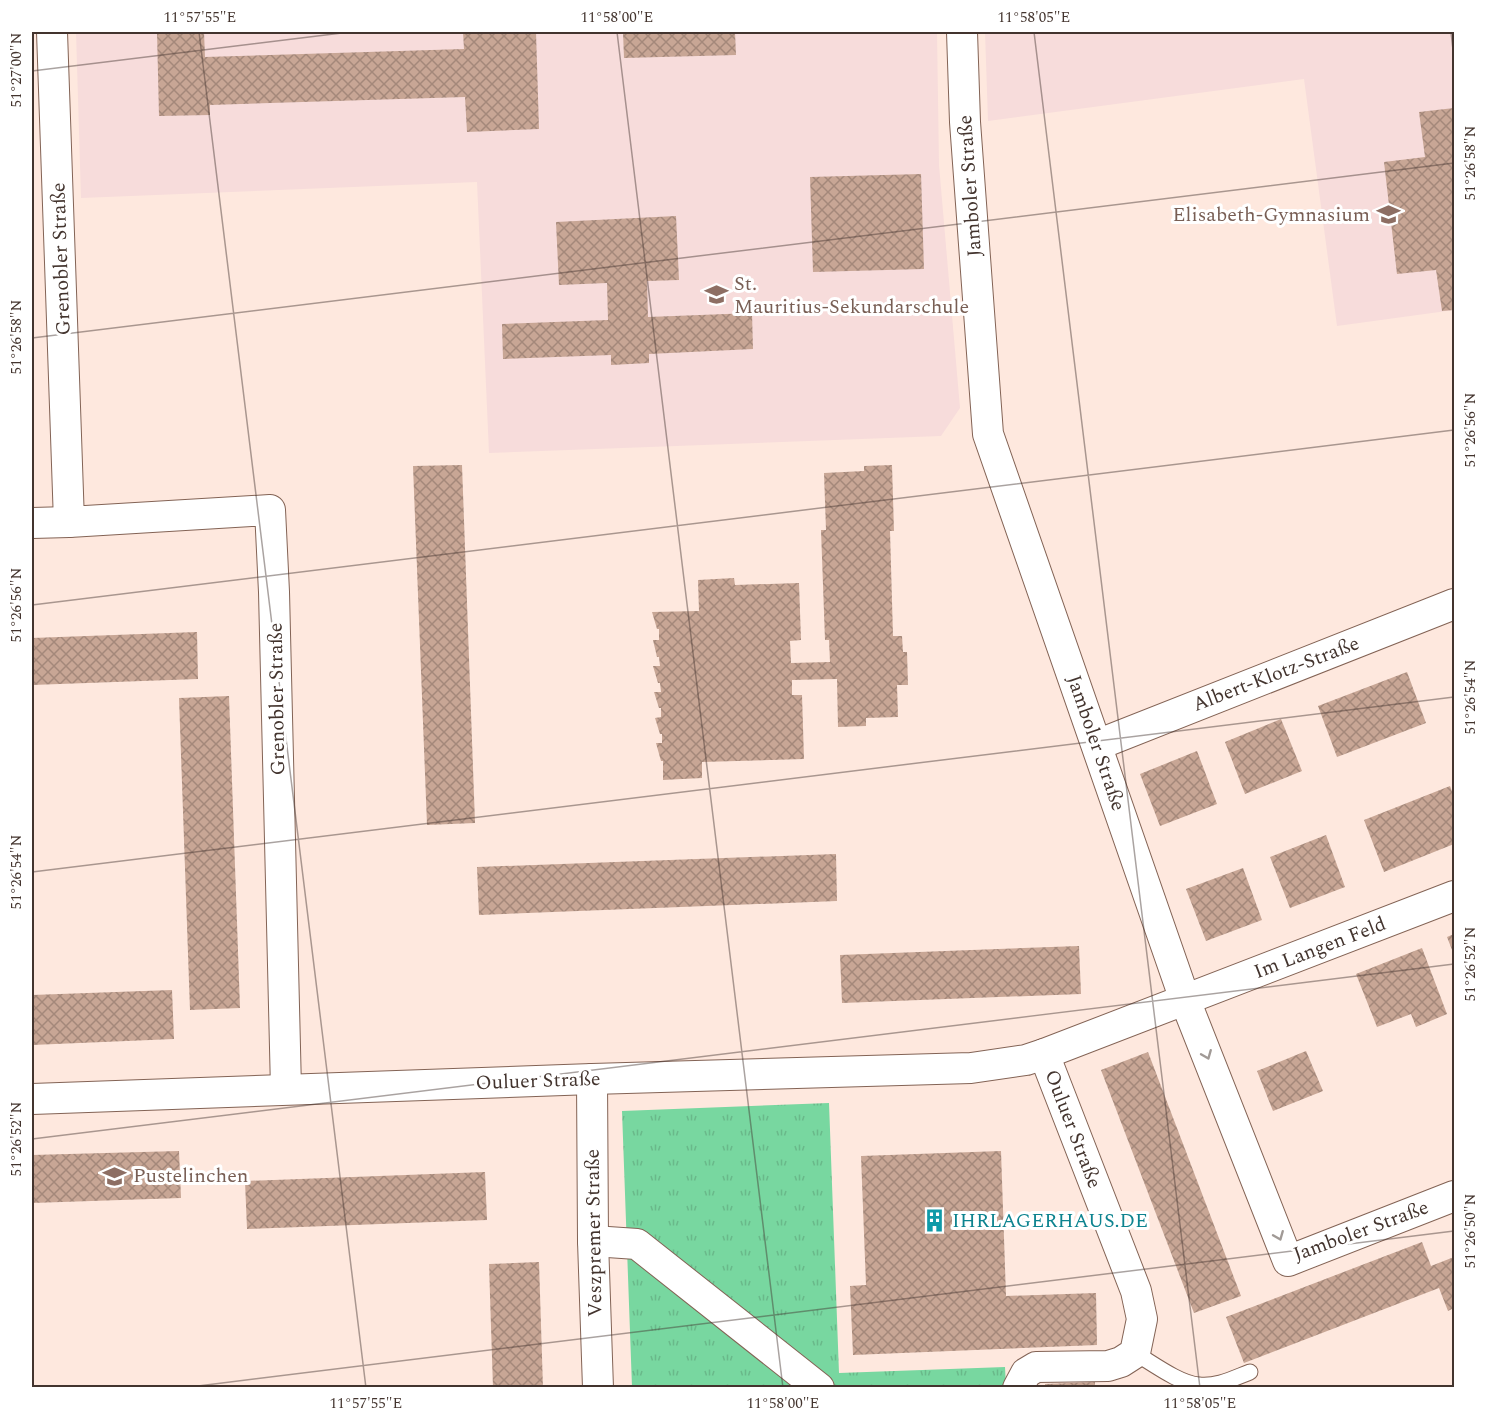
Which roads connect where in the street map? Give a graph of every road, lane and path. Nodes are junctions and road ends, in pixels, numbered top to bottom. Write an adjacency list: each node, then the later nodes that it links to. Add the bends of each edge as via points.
1 (52, 32): 3 (street, Grenobler Straße)
2 (962, 32): 6 (street, Jamboler Straße, via 988,434)
3 (69, 522): 4 (street, Grenobler Straße); 11 (street, Grenobler Straße, via 270,510)
4 (32, 523)
5 (1455, 604): 6 (street, Albert-Klotz-Straße)
6 (1097, 745): 8 (street, Jamboler Straße)
7 (1455, 896): 8 (street, Im Langen Feld)
8 (1185, 1000): 9 (street, Ouluer Straße); 13 (street, Jamboler Straße, one-way to 13, via 1288,1261)
9 (1044, 1054): 10 (street, Ouluer Straße, via 971,1068); 15 (street, Ouluer Straße, via 1140,1305 1142,1319)
10 (592, 1079): 11 (street, Ouluer Straße); 14 (street, Veszpremer Straße)
11 (286, 1089): 12 (street, Ouluer Straße)
12 (32, 1099)
13 (1455, 1196)
14 (593, 1242): 17 (street, Veszpremer Straße); 18 (street, via 637,1244)
15 (1135, 1353): 16 (lane, via 1185,1382 1199,1385 1227,1381); 19 (street, via 1108,1366 1036,1367 1026,1373)
16 (1250, 1372)
17 (598, 1388)
18 (819, 1388)
19 (1018, 1388)

